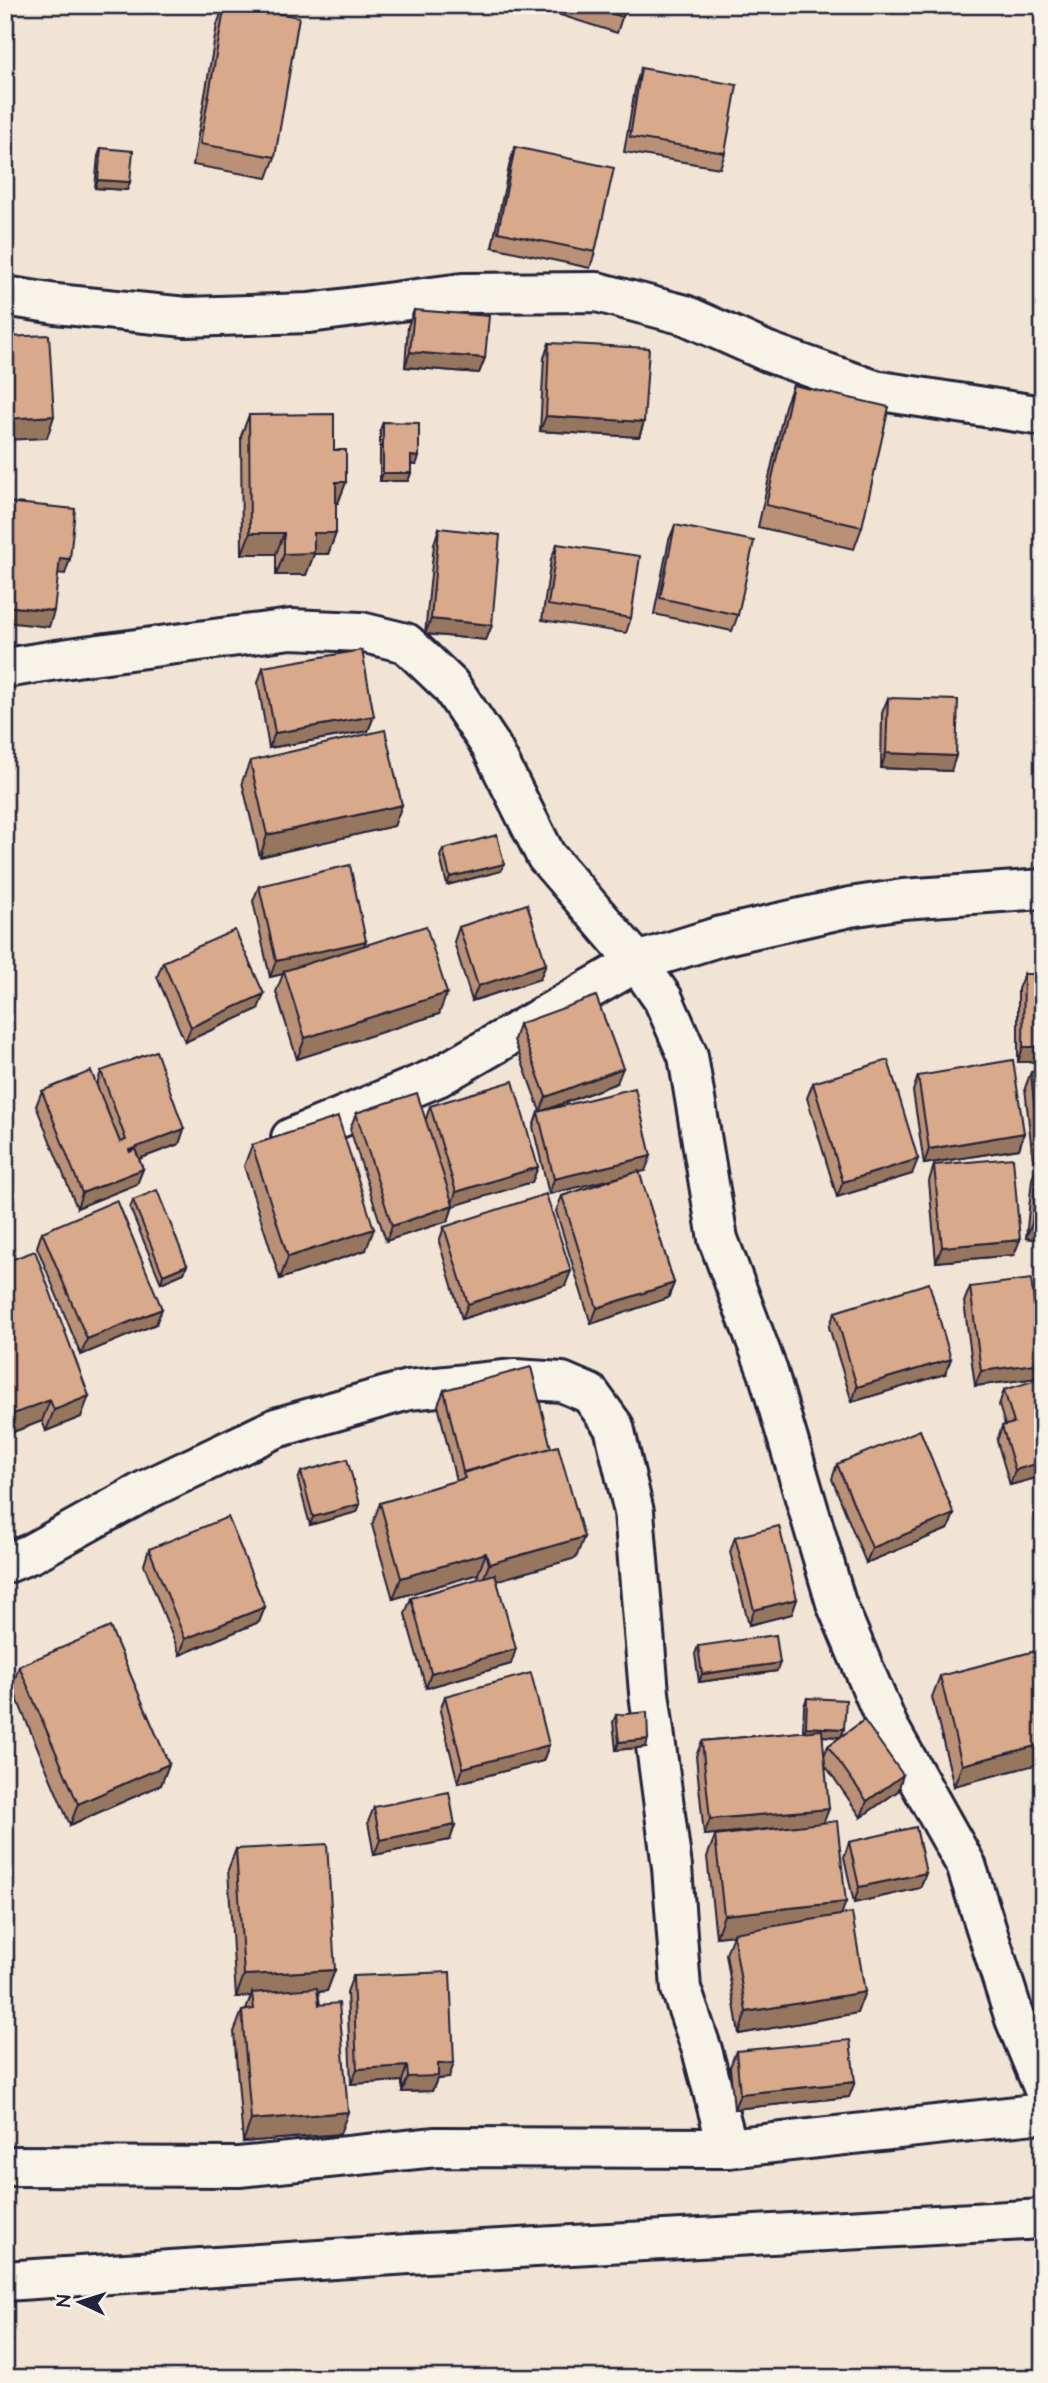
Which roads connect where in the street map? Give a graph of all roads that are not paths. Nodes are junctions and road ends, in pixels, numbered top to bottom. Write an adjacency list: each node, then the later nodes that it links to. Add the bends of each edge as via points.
1 (5, 296): 2 (street, via 186,317 309,313 462,293 597,292 685,315 768,352 874,390)
2 (1043, 416)
3 (5, 668): 5 (street, via 291,629 361,632 406,643 450,685 491,746 546,856)
4 (1043, 889): 5 (street, via 850,907 722,936)
5 (637, 962): 6 (street, via 438,1077); 8 (street, via 663,999 688,1056 718,1239 768,1372 835,1603 888,1726 966,1865 1015,2019)
6 (265, 1149)
7 (5, 1564): 10 (street, via 276,1428 408,1390 515,1379 562,1382 590,1394 614,1427 634,1512 681,1989)
8 (1043, 2087)
9 (1043, 2113): 10 (street)
10 (728, 2148): 11 (street, via 436,2147 239,2166)
11 (5, 2166)
12 (1043, 2219): 13 (street)
13 (5, 2281)

